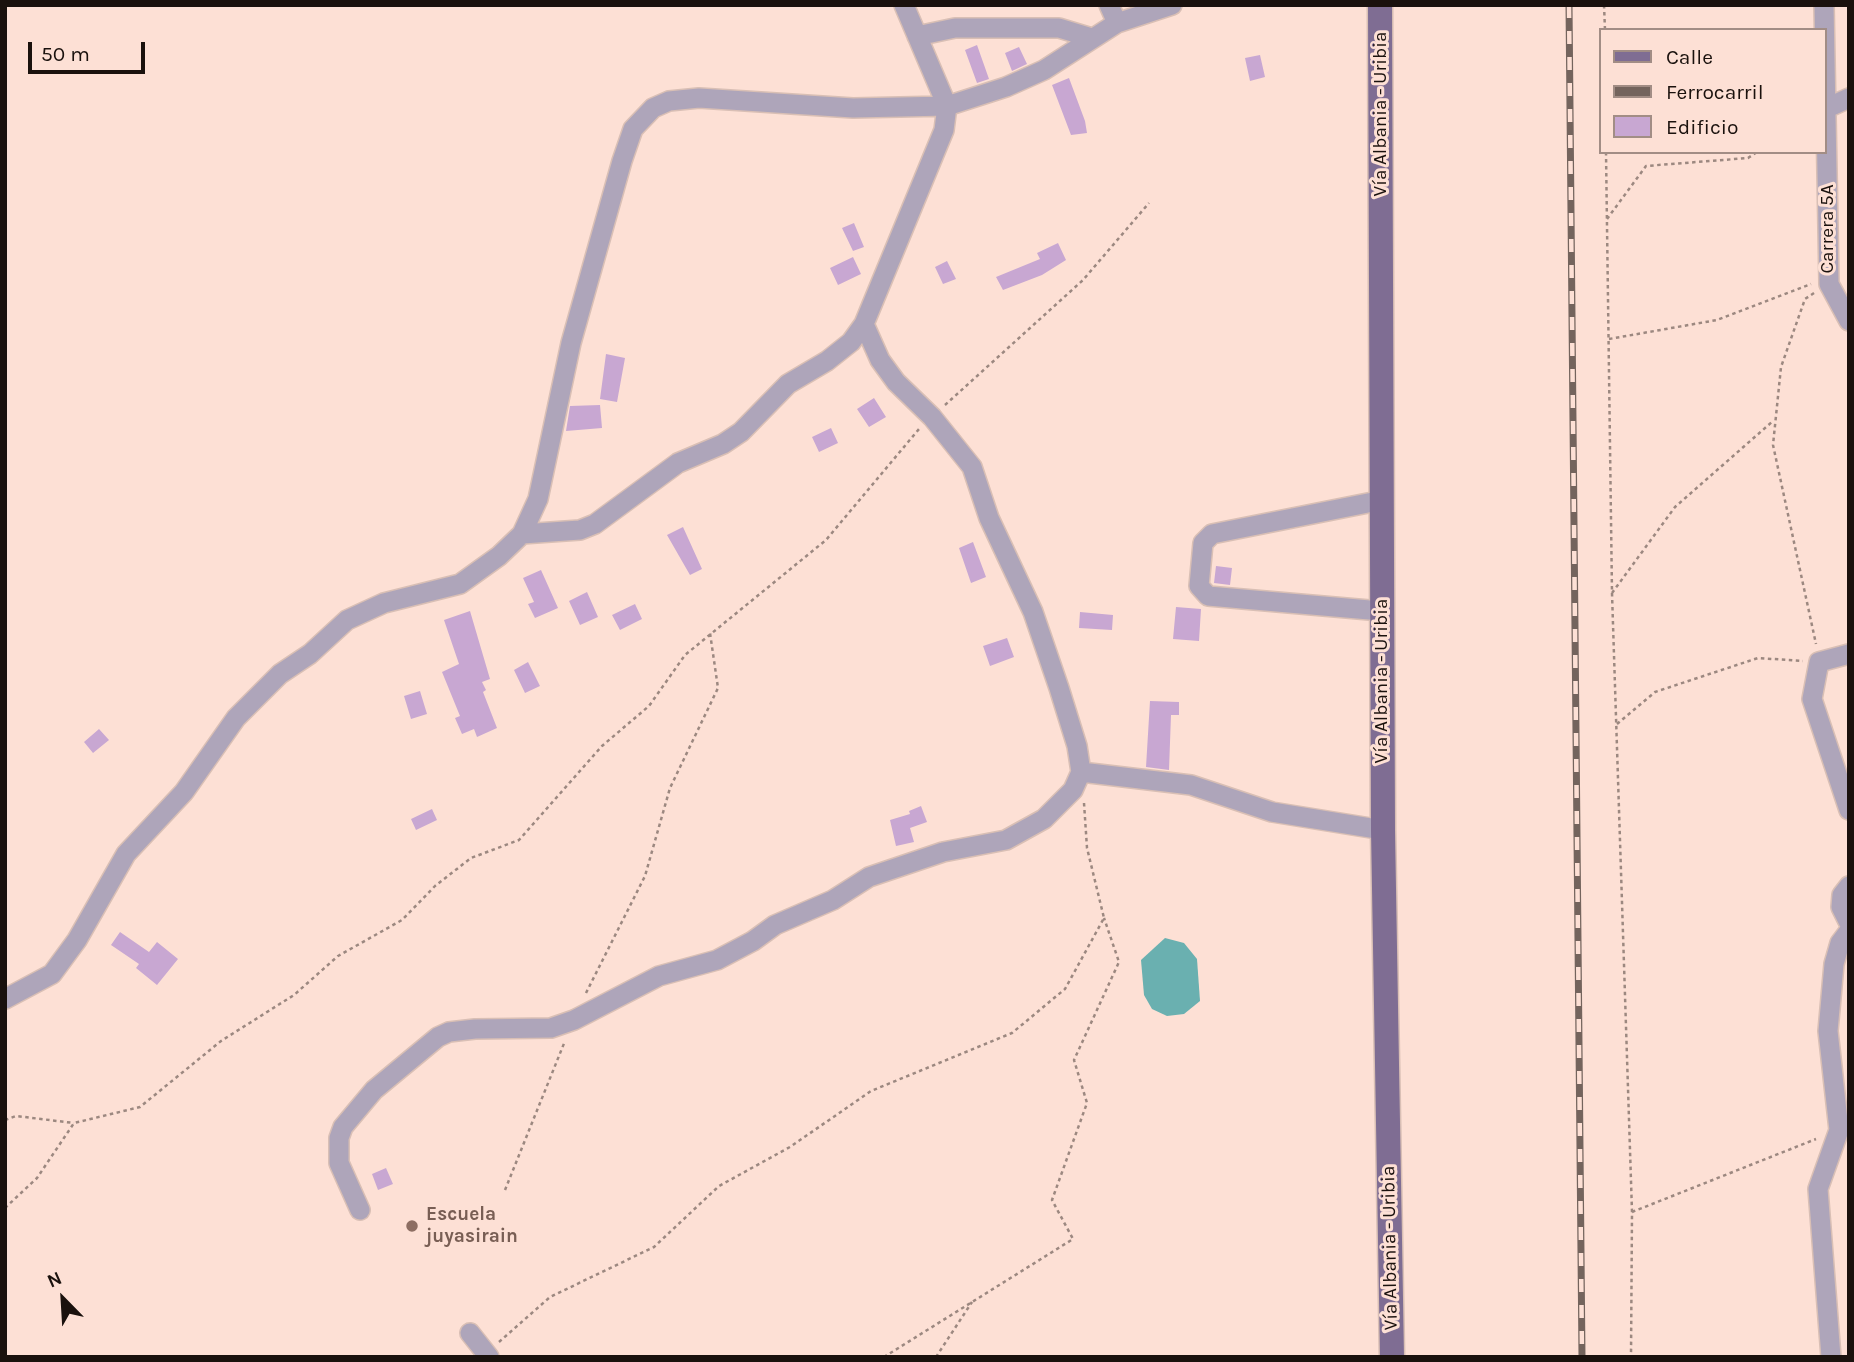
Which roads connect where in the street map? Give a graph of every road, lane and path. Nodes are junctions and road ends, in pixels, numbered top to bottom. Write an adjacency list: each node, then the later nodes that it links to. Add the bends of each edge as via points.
1 (904, 5): 9 (street)
2 (1172, 5): 6 (street)
3 (1380, 5): 26 (main road, Vía Albania - Uribia)
4 (1604, 5): 7 (path)
5 (1824, 5): 8 (street, Carrera 5A)
6 (1113, 14): 10 (street)
7 (1605, 28)
8 (1825, 28)
9 (917, 36): 10 (street, via 955,28 1059,28); 13 (street)
10 (1092, 38): 13 (street, via 1044,70 976,99)
11 (1826, 74): 14 (street, Carrera 5A)
12 (1849, 98): 14 (street)
13 (947, 106): 22 (street, via 944,130); 27 (street, via 853,108 699,99 669,101 653,108 633,129 622,161 571,343 538,499)
14 (1827, 108): 20 (street, Carrera 5A)
15 (1606, 154): 18 (path)
16 (1754, 154): 18 (path, via 1646,166)
17 (1149, 203): 24 (path, via 1083,280)
18 (1607, 219): 23 (path)
19 (1849, 278): 20 (street)
20 (1829, 284): 21 (street); 23 (path, via 1807,284 1717,320); 25 (path, via 1805,299 1781,367)
21 (1849, 321)
22 (864, 324): 24 (street, via 880,360); 27 (street, via 827,361 788,384 741,432 678,463 595,524 580,530)
23 (1608, 339): 28 (path)
24 (932, 417): 30 (path, via 826,540); 34 (street, via 972,467 989,518 1033,612 1077,746)
25 (1774, 420): 28 (path, via 1675,507); 32 (path, via 1773,445)
26 (1383, 500): 29 (main road, Vía Albania - Uribia); 29 (street, via 1212,534 1203,543 1199,586 1208,596)
27 (522, 534): 41 (street, via 460,584 384,603 347,620 280,674 236,718 184,792 126,854 52,974)
28 (1612, 593): 33 (path)
29 (1381, 611): 36 (main road, Vía Albania - Uribia)
30 (710, 633): 42 (path, via 718,688 670,788 645,876); 44 (path, via 685,655 649,706 602,746 519,840 471,858 402,920 338,956 294,995 220,1041 140,1107)
31 (1849, 654): 32 (street)
32 (1819, 662): 33 (path, via 1758,658 1655,692); 35 (street, via 1812,699)
33 (1616, 726): 49 (path)
34 (1077, 781): 36 (street, via 1191,785 1272,812); 38 (path); 42 (street, via 1045,819 1006,840 920,858 869,877 717,960 659,976)
35 (1849, 810)
36 (1382, 830): 57 (main road, Vía Albania - Uribia)
37 (1849, 886): 39 (street, via 1841,907)
38 (1104, 918): 50 (path, via 1119,962 1074,1060 1087,1103 1052,1200 1073,1239); 54 (path, via 1065,989 1012,1033 871,1091 790,1147 719,1186 654,1247 550,1297)
39 (1849, 923)
40 (1849, 931): 45 (street, via 1834,964 1828,1031)
41 (5, 999)
42 (574, 1020): 46 (path); 48 (street, via 551,1028 449,1032 374,1090 353,1112 339,1138 340,1163)
43 (5, 1120): 44 (path, via 16,1116)
44 (74, 1122): 47 (path, via 37,1178)
45 (1844, 1129): 49 (path); 52 (street, via 1818,1189)
46 (505, 1190)
47 (5, 1208)
48 (360, 1210)
49 (1632, 1212): 58 (path)
50 (974, 1299): 55 (path); 56 (path)
51 (1849, 1317): 52 (street)
52 (1829, 1323): 59 (street)
53 (470, 1333): 54 (street)
54 (488, 1355)
55 (884, 1357)
56 (936, 1357)
57 (1392, 1357)
58 (1631, 1357)
59 (1831, 1357)

